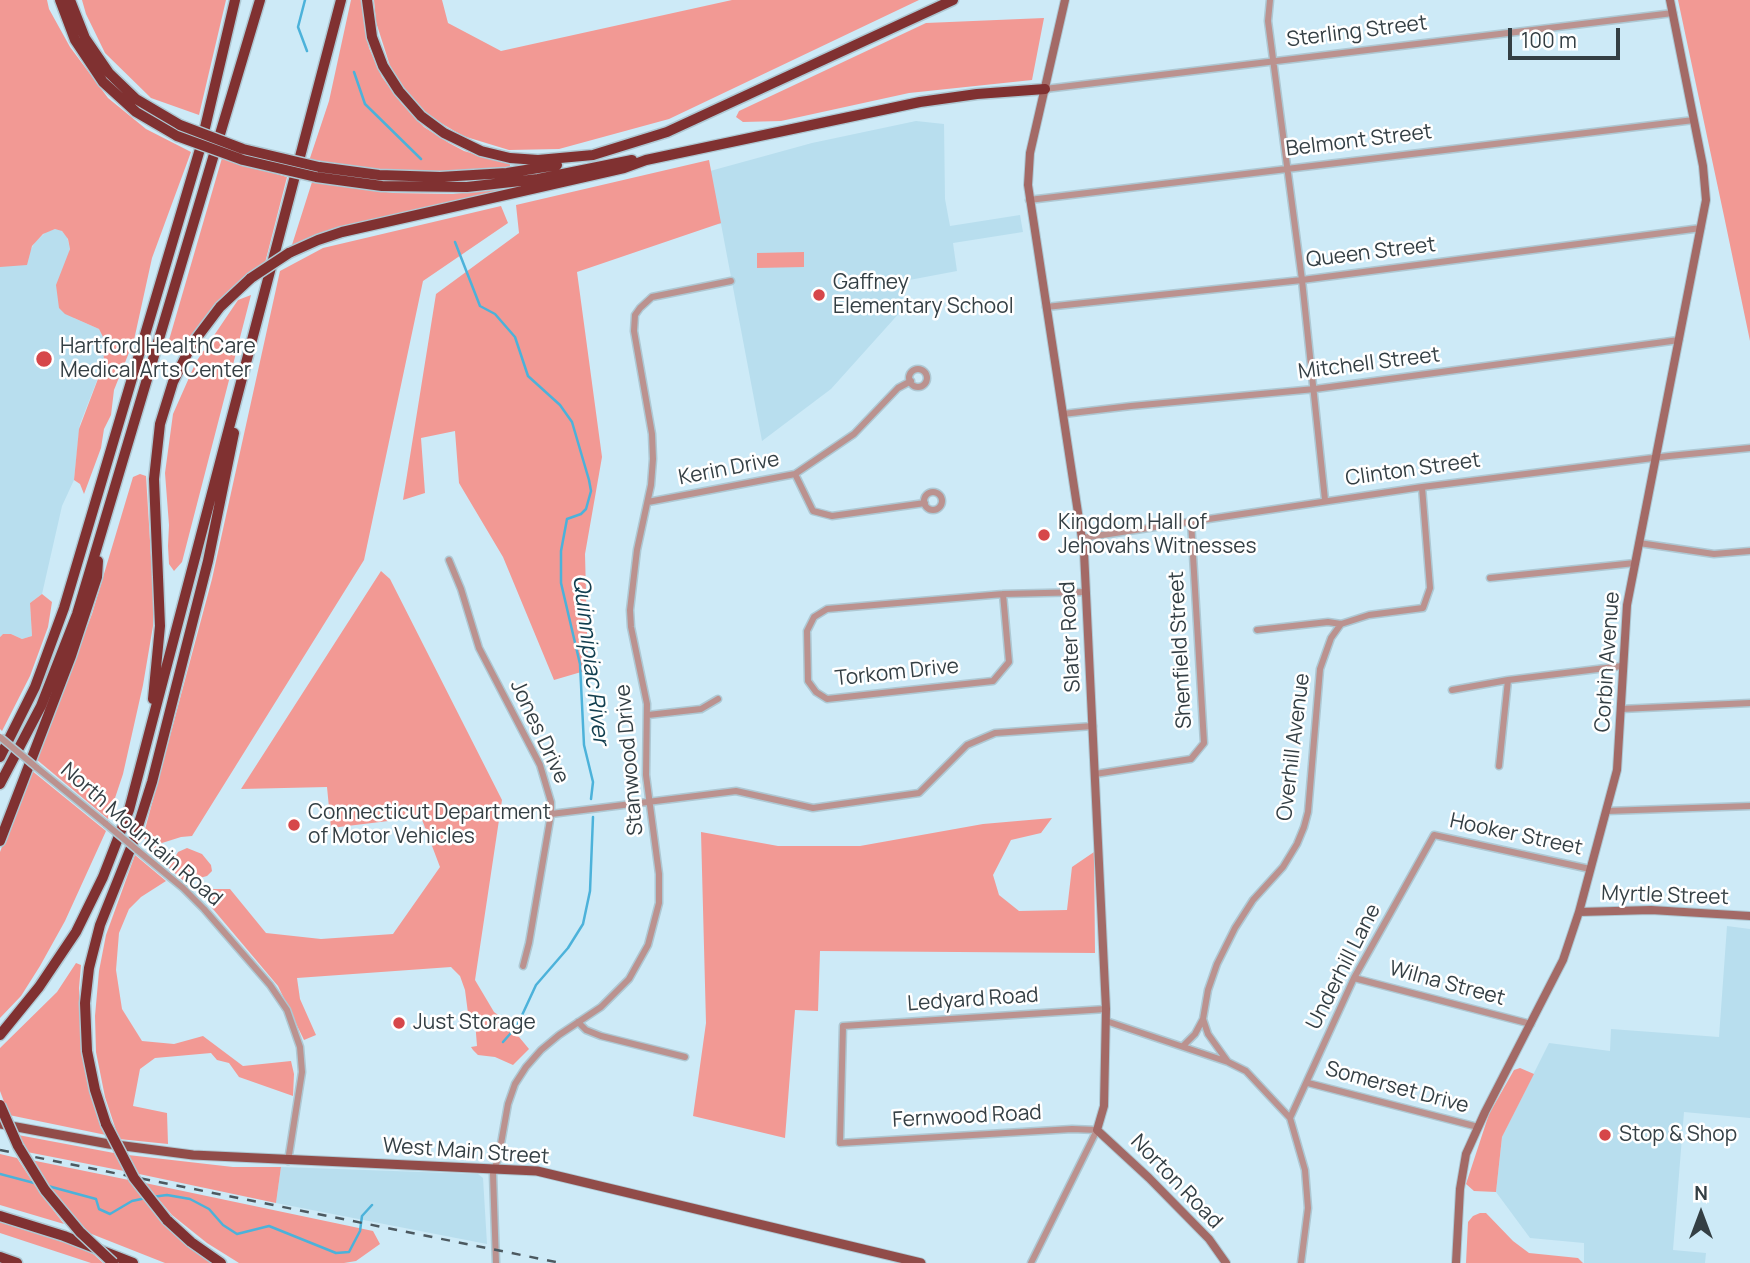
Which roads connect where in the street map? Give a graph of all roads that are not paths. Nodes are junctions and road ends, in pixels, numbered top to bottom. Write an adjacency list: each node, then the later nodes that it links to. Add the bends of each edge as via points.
1 (60, 0): 15 (highway, via 75,40 103,82 136,112)
2 (70, 0): 15 (highway, via 85,38 109,73)
3 (236, 0): 59 (highway, via 200,149 64,608 35,687)
4 (260, 0): 40 (highway)
5 (341, 0): 28 (highway)
6 (367, 0): 16 (highway, via 372,37 386,72 407,101 437,129 474,148 510,158)
7 (953, 0): 16 (highway, via 696,120)
8 (1065, 0): 13 (main road, Slater Road)
9 (1270, 0): 12 (street)
10 (1670, 0): 11 (main road, Corbin Avenue)
11 (1673, 13): 12 (street, Sterling Street); 14 (main road, Corbin Avenue)
12 (1272, 60): 13 (street, Sterling Street); 18 (street)
13 (1045, 89): 17 (highway, via 920,102); 20 (main road, Slater Road, via 1029,160)
14 (1694, 120): 18 (street, Belmont Street); 21 (main road, Corbin Avenue, via 1706,189)
15 (178, 130): 19 (highway, bridge, via 243,160)
16 (593, 155): 19 (highway, via 549,167 466,176)
17 (646, 160): 19 (highway, via 467,187 398,187); 56 (highway, bridge, via 317,240 251,278 220,307 192,344 173,382 160,424 154,479 160,626)
18 (1286, 168): 20 (street, Belmont Street); 22 (street)
19 (318, 172)
20 (1029, 200): 24 (main road, Slater Road)
21 (1701, 228): 22 (street, Queen Street); 25 (main road, Corbin Avenue)
22 (1302, 280): 24 (street, Queen Street); 27 (street)
23 (731, 281): 35 (street, Stanwood Drive, via 652,298 635,315 653,446)
24 (1046, 307): 29 (main road, Slater Road)
25 (1679, 340): 27 (street, Mitchell Street); 31 (main road, Corbin Avenue)
26 (911, 382): 32 (street, Kerin Drive, via 898,388 854,434)
27 (1315, 389): 29 (street, Mitchell Street); 34 (street)
28 (236, 404): 56 (highway); 97 (highway, bridge, via 213,542 152,782 100,925 85,1003 86,1042 106,1125 134,1178 167,1220)
29 (1063, 414): 38 (main road, Slater Road)
30 (1750, 448): 31 (street, Clinton Street)
31 (1656, 458): 33 (street, Clinton Street); 39 (main road, Corbin Avenue)
32 (794, 474): 35 (street, Kerin Drive); 36 (street, via 813,512 832,516)
33 (1422, 486): 34 (street, Clinton Street); 47 (street, via 1430,588 1423,608)
34 (1325, 500): 37 (street, Clinton Street)
35 (648, 502): 55 (street, Stanwood Drive, via 630,610)
36 (925, 503)
37 (1191, 522): 38 (street, Clinton Street); 61 (street, Shenfield Street, via 1204,743 1191,759)
38 (1082, 538): 45 (main road, Slater Road)
39 (1639, 543): 41 (street, via 1714,554); 43 (main road, Corbin Avenue)
40 (98, 547): 62 (highway, via 50,688); 68 (highway, via 97,577 81,627)
41 (1750, 551)
42 (449, 560): 66 (street, Jones Drive, via 484,659 545,778)
43 (1635, 564): 44 (street); 49 (main road, Corbin Avenue)
44 (1490, 578)
45 (1086, 592): 46 (street, Torkom Drive); 57 (main road, Slater Road)
46 (1003, 594): 46 (street, Torkom Drive, via 827,609 814,617 807,631 808,681 827,699 993,681 1009,662)
47 (1341, 624): 48 (street); 75 (street, Overhill Avenue, via 1320,669 1304,827 1283,866 1254,900 1223,952 1208,990)
48 (1257, 630)
49 (1622, 666): 50 (street); 54 (main road, Corbin Avenue)
50 (1508, 680): 51 (street); 60 (street)
51 (1452, 690)
52 (718, 699): 55 (street, via 701,709)
53 (1750, 703): 54 (street)
54 (1621, 709): 65 (main road, Corbin Avenue, via 1617,770)
55 (648, 715): 63 (street, Stanwood Drive)
56 (153, 722): 79 (highway, via 129,810 94,895 56,964)
57 (1093, 726): 61 (main road, Slater Road); 63 (street, via 995,733 967,746 919,793 813,808 736,790)
58 (0, 737): 90 (street, North Mountain Road, bridge, via 183,888 287,1010 300,1047 302,1072)
59 (0, 757)
60 (1499, 766)
61 (1095, 774): 74 (main road, Slater Road)
62 (0, 784)
63 (649, 800): 66 (street); 77 (street, Stanwood Drive, via 660,888 653,931 642,960 622,988)
64 (1750, 806): 65 (street)
65 (1607, 811): 69 (main road, Corbin Avenue)
66 (551, 814): 72 (street, Jones Drive)
67 (1434, 835): 69 (street, Hooker Street); 73 (street, Underhill Lane)
68 (0, 841)
69 (1590, 869): 70 (main road, Corbin Avenue)
70 (1579, 912): 71 (main road, Myrtle Street, via 1651,910); 78 (main road, Corbin Avenue, via 1563,960)
71 (1750, 916)
72 (523, 966)
73 (1354, 978): 78 (street, Wilna Street); 83 (street, Underhill Lane)
74 (1105, 1009): 76 (main road, Slater Road); 89 (street, Ledyard Road, via 843,1026)
75 (1203, 1019): 80 (street, Overhill Avenue); 82 (street)
76 (1106, 1021): 80 (street); 88 (main road, Slater Road, via 1104,1107)
77 (578, 1022): 81 (street, via 601,1036); 91 (street, Stanwood Drive, via 541,1050 520,1076)
78 (1531, 1024): 87 (main road, Corbin Avenue)
79 (0, 1035)
80 (1183, 1046): 82 (street)
81 (685, 1057)
82 (1228, 1062): 85 (street, via 1246,1071)
83 (1308, 1083): 85 (street, Underhill Lane); 87 (street, Somerset Drive)
84 (0, 1105): 95 (highway, bridge, via 45,1189)
85 (1290, 1118): 102 (street, via 1305,1170 1308,1208)
86 (0, 1124): 90 (main road, West Main Street, via 152,1150)
87 (1478, 1127): 103 (main road, Corbin Avenue, via 1462,1175)
88 (1097, 1130): 89 (street, Fernwood Road); 100 (street, Slater Road); 101 (main road, Norton Road, via 1192,1221)
89 (840, 1143)
90 (288, 1161): 91 (main road, West Main Street)
91 (494, 1167): 98 (street, Stanwood Drive); 99 (main road, West Main Street, via 564,1176)
92 (0, 1216): 96 (highway)
93 (0, 1257): 94 (highway)
94 (18, 1263)
95 (113, 1263)
96 (133, 1263)
97 (221, 1263)
98 (496, 1263)
99 (921, 1263)
100 (1031, 1263)
101 (1227, 1263)
102 (1301, 1263)
103 (1456, 1263)

